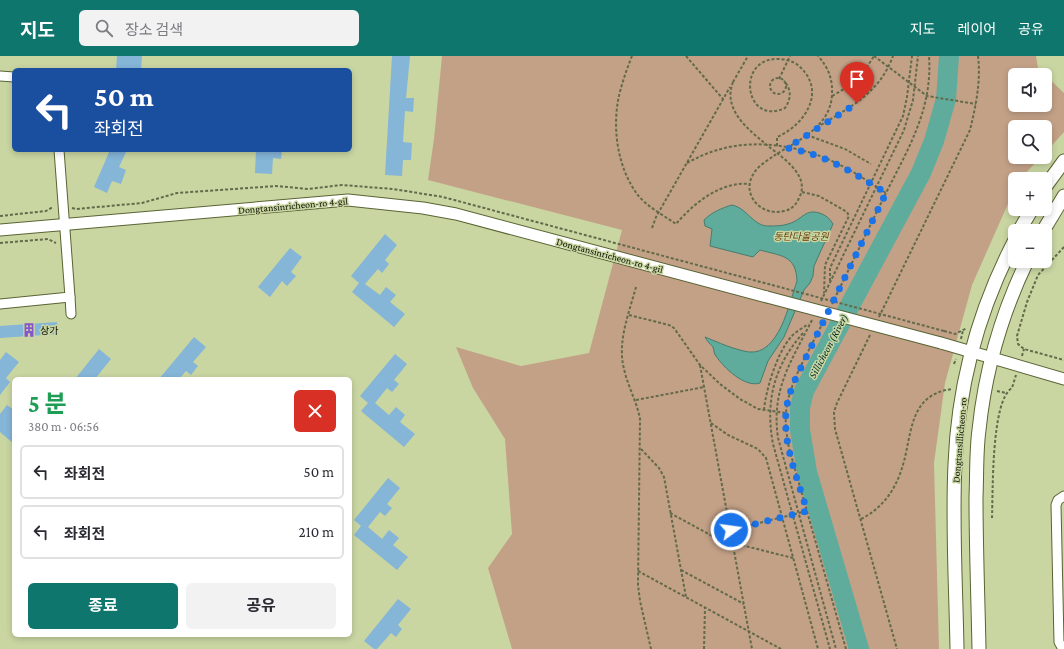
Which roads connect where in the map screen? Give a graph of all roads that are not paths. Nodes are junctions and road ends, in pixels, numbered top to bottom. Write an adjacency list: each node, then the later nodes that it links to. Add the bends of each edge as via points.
1 (0, 76): 2 (street)
2 (12, 77)
3 (59, 152): 8 (street)
4 (1064, 161): 5 (main road)
5 (1052, 177)
6 (1064, 196): 7 (main road)
7 (1047, 224)
8 (64, 225): 9 (street, Dongtansinricheon-ro 4-gil); 12 (street); 15 (street, Dongtansinricheon-ro 4-gil, bridge, via 348,200 390,203 456,214)
9 (0, 230)
10 (1008, 255): 15 (main road, Dongtansillicheon-ro, via 994,285)
11 (1024, 268): 16 (main road, Dongtansillicheon-ro, via 1007,308)
12 (70, 297): 13 (street); 14 (street)
13 (0, 304)
14 (71, 314)
15 (972, 353): 16 (street, Dongtansinricheon-ro 4-gil); 19 (main road, Dongtansillicheon-ro, via 959,415 955,464)
16 (992, 359): 17 (street, Dongtansinricheon-ro 4-gil); 20 (main road, Dongtansillicheon-ro, via 978,431 976,509)
17 (1064, 378)
18 (1064, 496): 21 (street, via 1056,504 1060,642)
19 (957, 649)
20 (979, 649)
21 (1064, 649)

